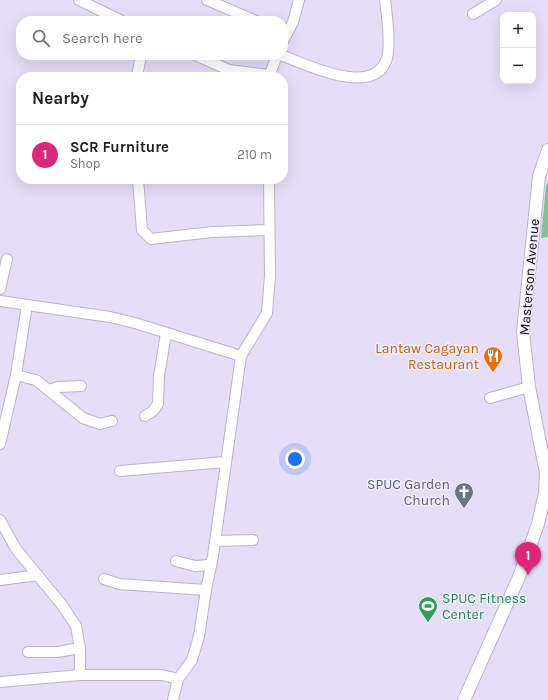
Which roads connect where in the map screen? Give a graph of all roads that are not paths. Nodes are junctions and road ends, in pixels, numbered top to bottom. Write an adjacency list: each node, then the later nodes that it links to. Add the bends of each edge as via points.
1 (79, 0): 7 (street)
2 (207, 0): 8 (street)
3 (299, 0): 9 (street)
4 (385, 0): 10 (street, via 388,52 384,65 378,71 354,78 328,73)
5 (496, 0): 6 (street)
6 (474, 14)
7 (112, 16)
8 (244, 16)
9 (288, 27)
10 (288, 58)
11 (140, 60): 14 (street)
12 (206, 60): 15 (street, via 229,70)
13 (275, 60): 16 (street)
14 (139, 72)
15 (242, 72)
16 (271, 72)
17 (548, 150): 29 (main road, Masterson Avenue, via 539,176 524,313 523,340)
18 (138, 184): 20 (street, via 142,230 151,239 212,232)
19 (269, 184): 20 (street)
20 (269, 230): 26 (street, via 270,276 267,313)
21 (7, 259): 22 (street)
22 (0, 289)
23 (0, 301): 24 (street)
24 (27, 305): 25 (street, via 110,317); 27 (street)
25 (166, 333): 26 (street); 32 (street, via 159,376 158,404)
26 (241, 356): 35 (street)
27 (16, 375): 30 (street, via 29,377); 34 (street)
28 (81, 386): 30 (street)
29 (529, 387): 31 (street); 37 (main road, Masterson Avenue)
30 (49, 390): 33 (street, via 83,418 100,424)
31 (490, 398)
32 (145, 416)
33 (112, 421)
34 (0, 444)
35 (226, 462): 36 (street); 40 (street)
36 (120, 471)
37 (547, 472): 53 (main road, Masterson Avenue, via 542,511 520,577)
38 (1, 525): 43 (street, via 16,549)
39 (252, 540): 40 (street)
40 (215, 541): 42 (street)
41 (176, 561): 42 (street, via 195,566)
42 (211, 565): 46 (street)
43 (38, 575): 45 (street); 47 (street, via 76,626)
44 (104, 579): 46 (street, via 119,584)
45 (0, 580)
46 (206, 590): 50 (street, via 196,649 186,670)
47 (80, 648): 48 (street, via 49,653); 49 (street)
48 (28, 652)
49 (80, 675): 50 (street, via 162,675); 51 (street)
50 (178, 679): 52 (street)
51 (0, 682)
52 (173, 700)
53 (464, 700)

